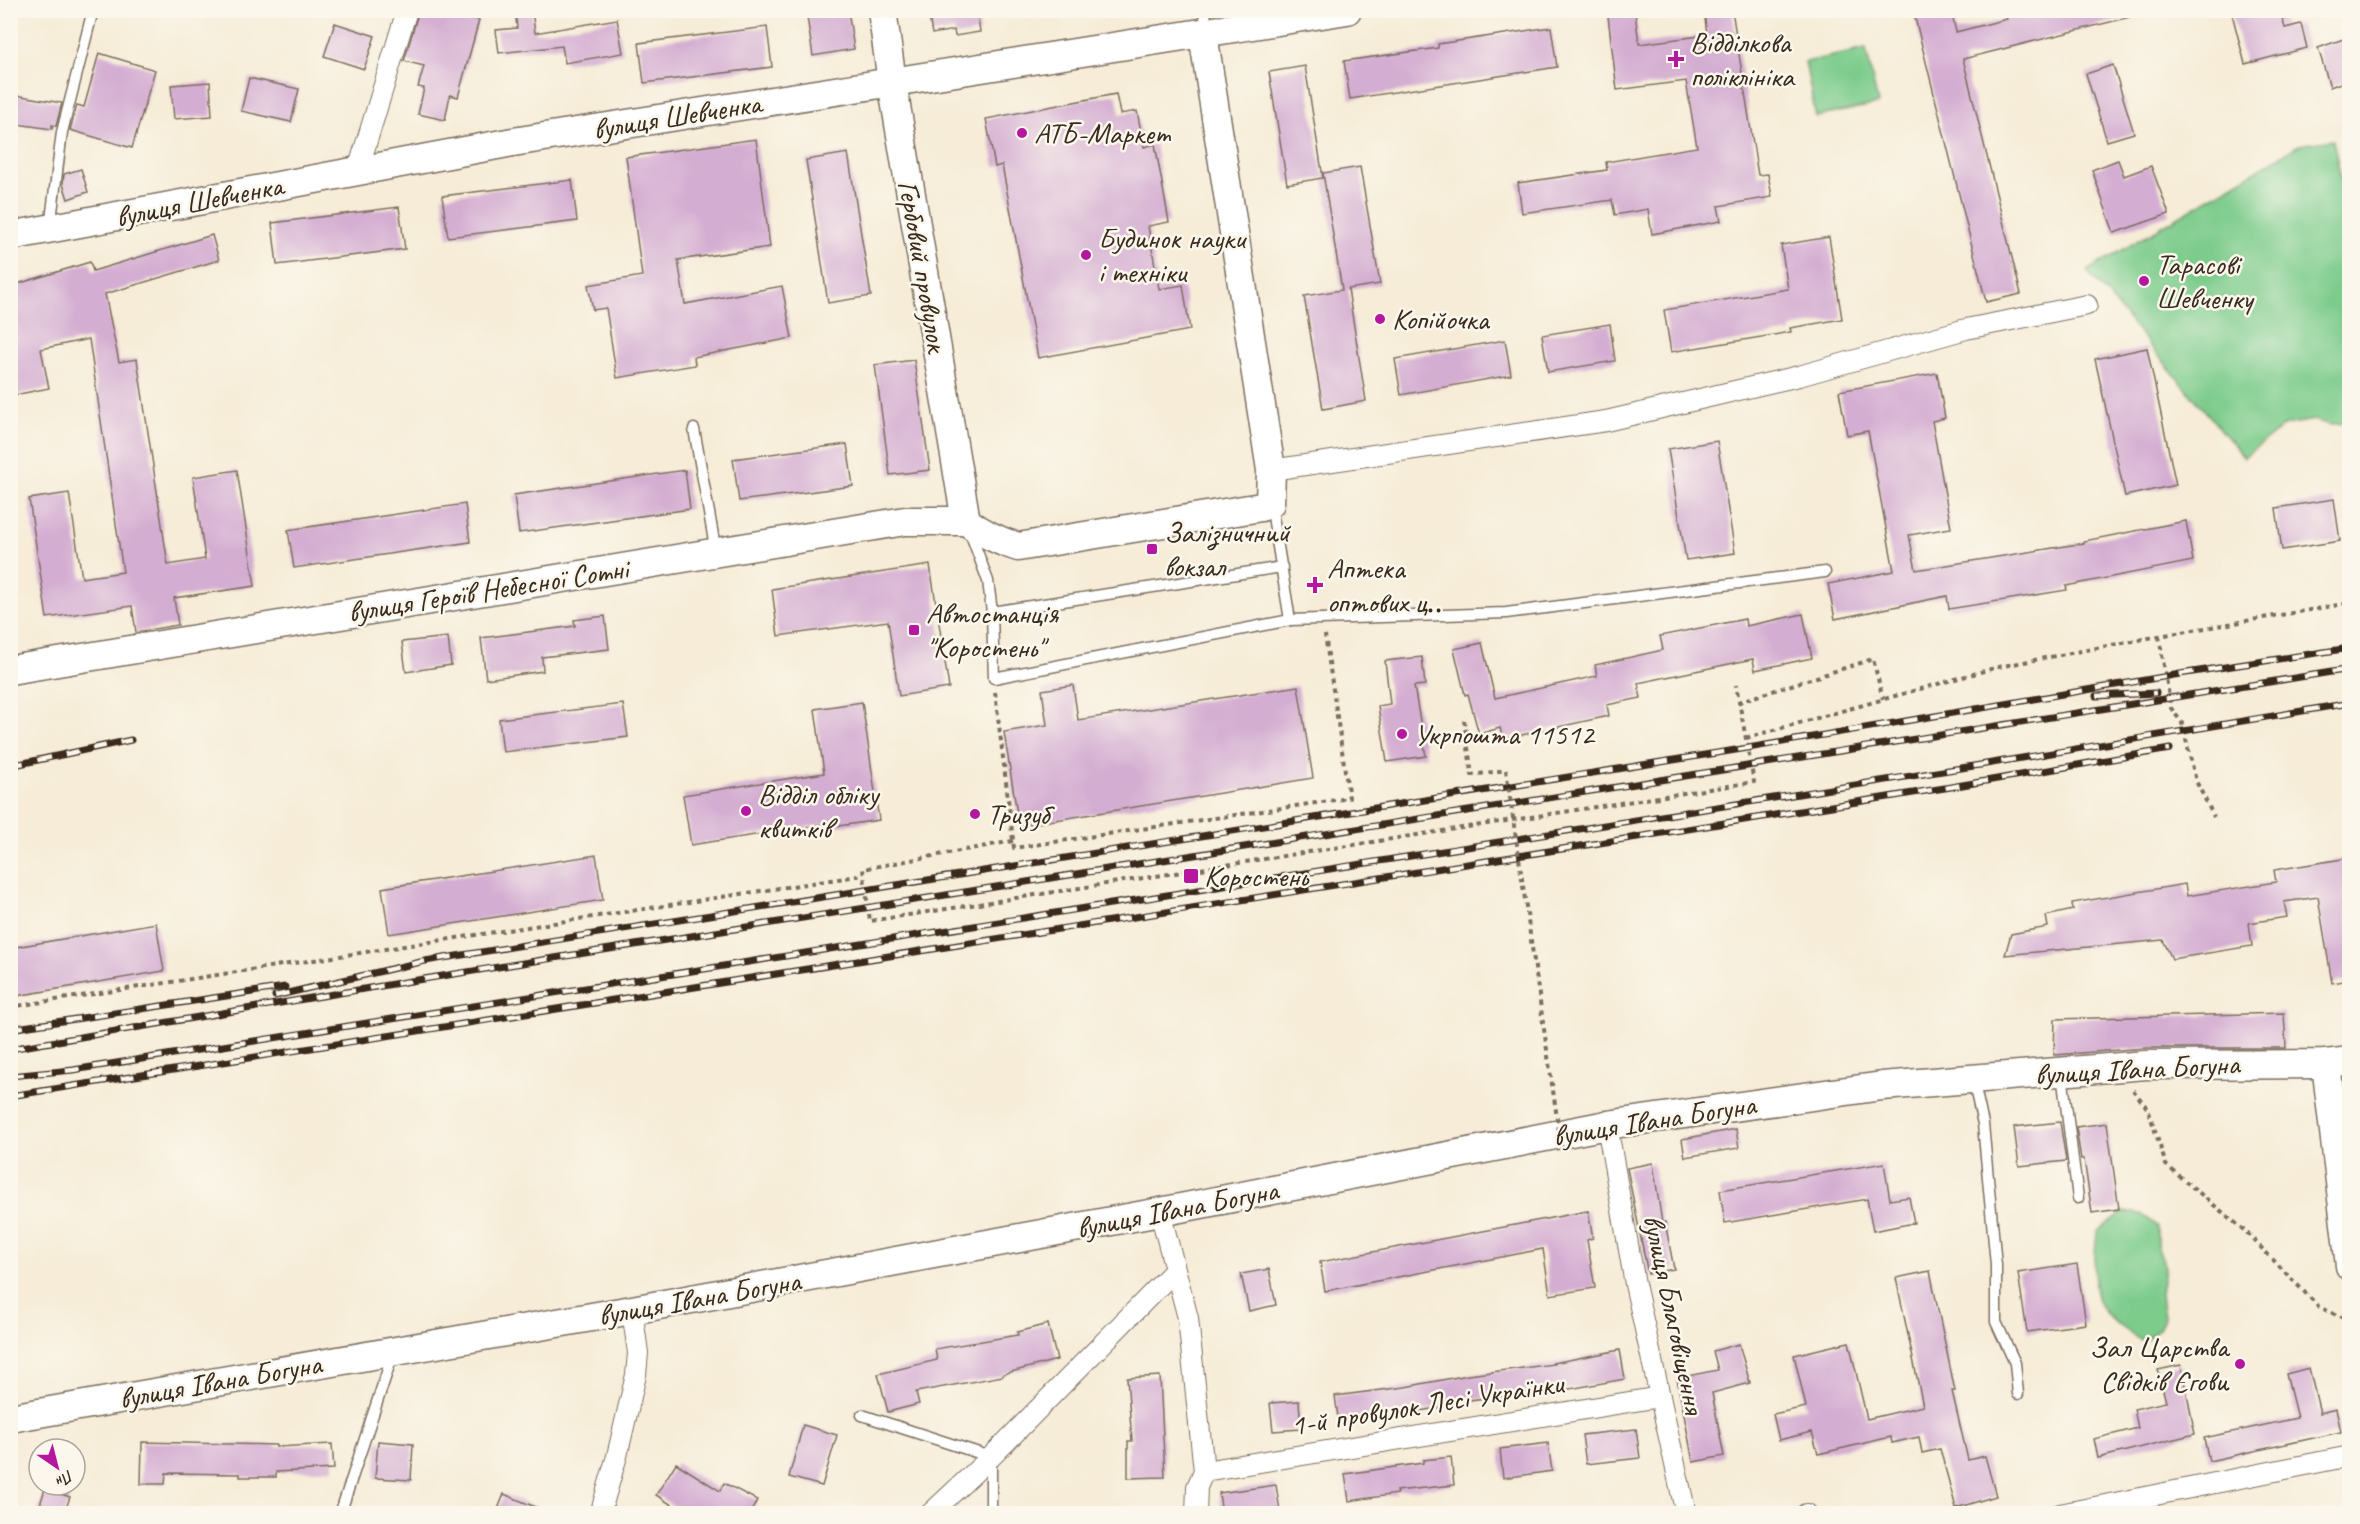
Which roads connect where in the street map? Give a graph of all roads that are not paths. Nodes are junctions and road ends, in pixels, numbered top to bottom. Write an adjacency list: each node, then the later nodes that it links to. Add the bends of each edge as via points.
1 (93, 10): 8 (lane, via 62,132)
2 (407, 10): 7 (street)
3 (882, 10): 6 (street, Гербовий провулок)
4 (1347, 10): 5 (street, вулиця Шевченка)
5 (1205, 22): 6 (street, вулиця Шевченка); 12 (street)
6 (892, 82): 7 (street, вулиця Шевченка); 13 (street, Гербовий провулок)
7 (358, 170): 8 (street, вулиця Шевченка)
8 (50, 230): 9 (street, вулиця Шевченка)
9 (10, 236)
10 (2087, 305): 12 (street, via 1966,329 1799,376 1606,421)
11 (694, 429): 14 (lane)
12 (1271, 486): 13 (street, via 1261,507 1018,546 980,532); 15 (lane)
13 (966, 520): 14 (street, вулиця Героїв Небесної Сотні, via 905,521); 17 (lane, via 988,581)
14 (716, 552): 19 (street, вулиця Героїв Небесної Сотні)
15 (1282, 567): 17 (lane); 18 (lane)
16 (1825, 572): 18 (lane, via 1506,613)
17 (992, 612): 18 (lane, via 994,678)
18 (1290, 620)
19 (11, 665)
20 (2338, 1062): 21 (street, вулиця Івана Богуна, via 2117,1067); 26 (street)
21 (2062, 1072): 22 (street, вулиця Івана Богуна); 24 (lane)
22 (1973, 1078): 23 (street, вулиця Івана Богуна, via 1882,1086); 30 (lane, via 1983,1124 1996,1265 1996,1322 2015,1363)
23 (1607, 1125): 25 (street, вулиця Івана Богуна); 31 (street, вулиця Благовіщення, via 1635,1284)
24 (2078, 1198)
25 (1160, 1212): 27 (street); 28 (street, вулиця Івана Богуна)
26 (2349, 1266)
27 (1175, 1270): 35 (street); 36 (street, via 1188,1318)
28 (632, 1311): 29 (street, вулиця Івана Богуна); 38 (street, via 638,1353 636,1374)
29 (394, 1351): 33 (street, вулиця Івана Богуна); 37 (lane)
30 (2018, 1394)
31 (1660, 1396): 36 (street, 1-й провулок Лесі Українки); 42 (street, вулиця Благовіщення)
32 (862, 1415): 35 (lane)
33 (10, 1418)
34 (2349, 1456): 43 (street)
35 (992, 1457): 39 (street); 40 (lane)
36 (1204, 1471): 41 (street, via 1197,1487)
37 (340, 1514)
38 (600, 1514)
39 (930, 1514)
40 (991, 1514)
41 (1196, 1514)
42 (1686, 1514)
43 (2060, 1514)

